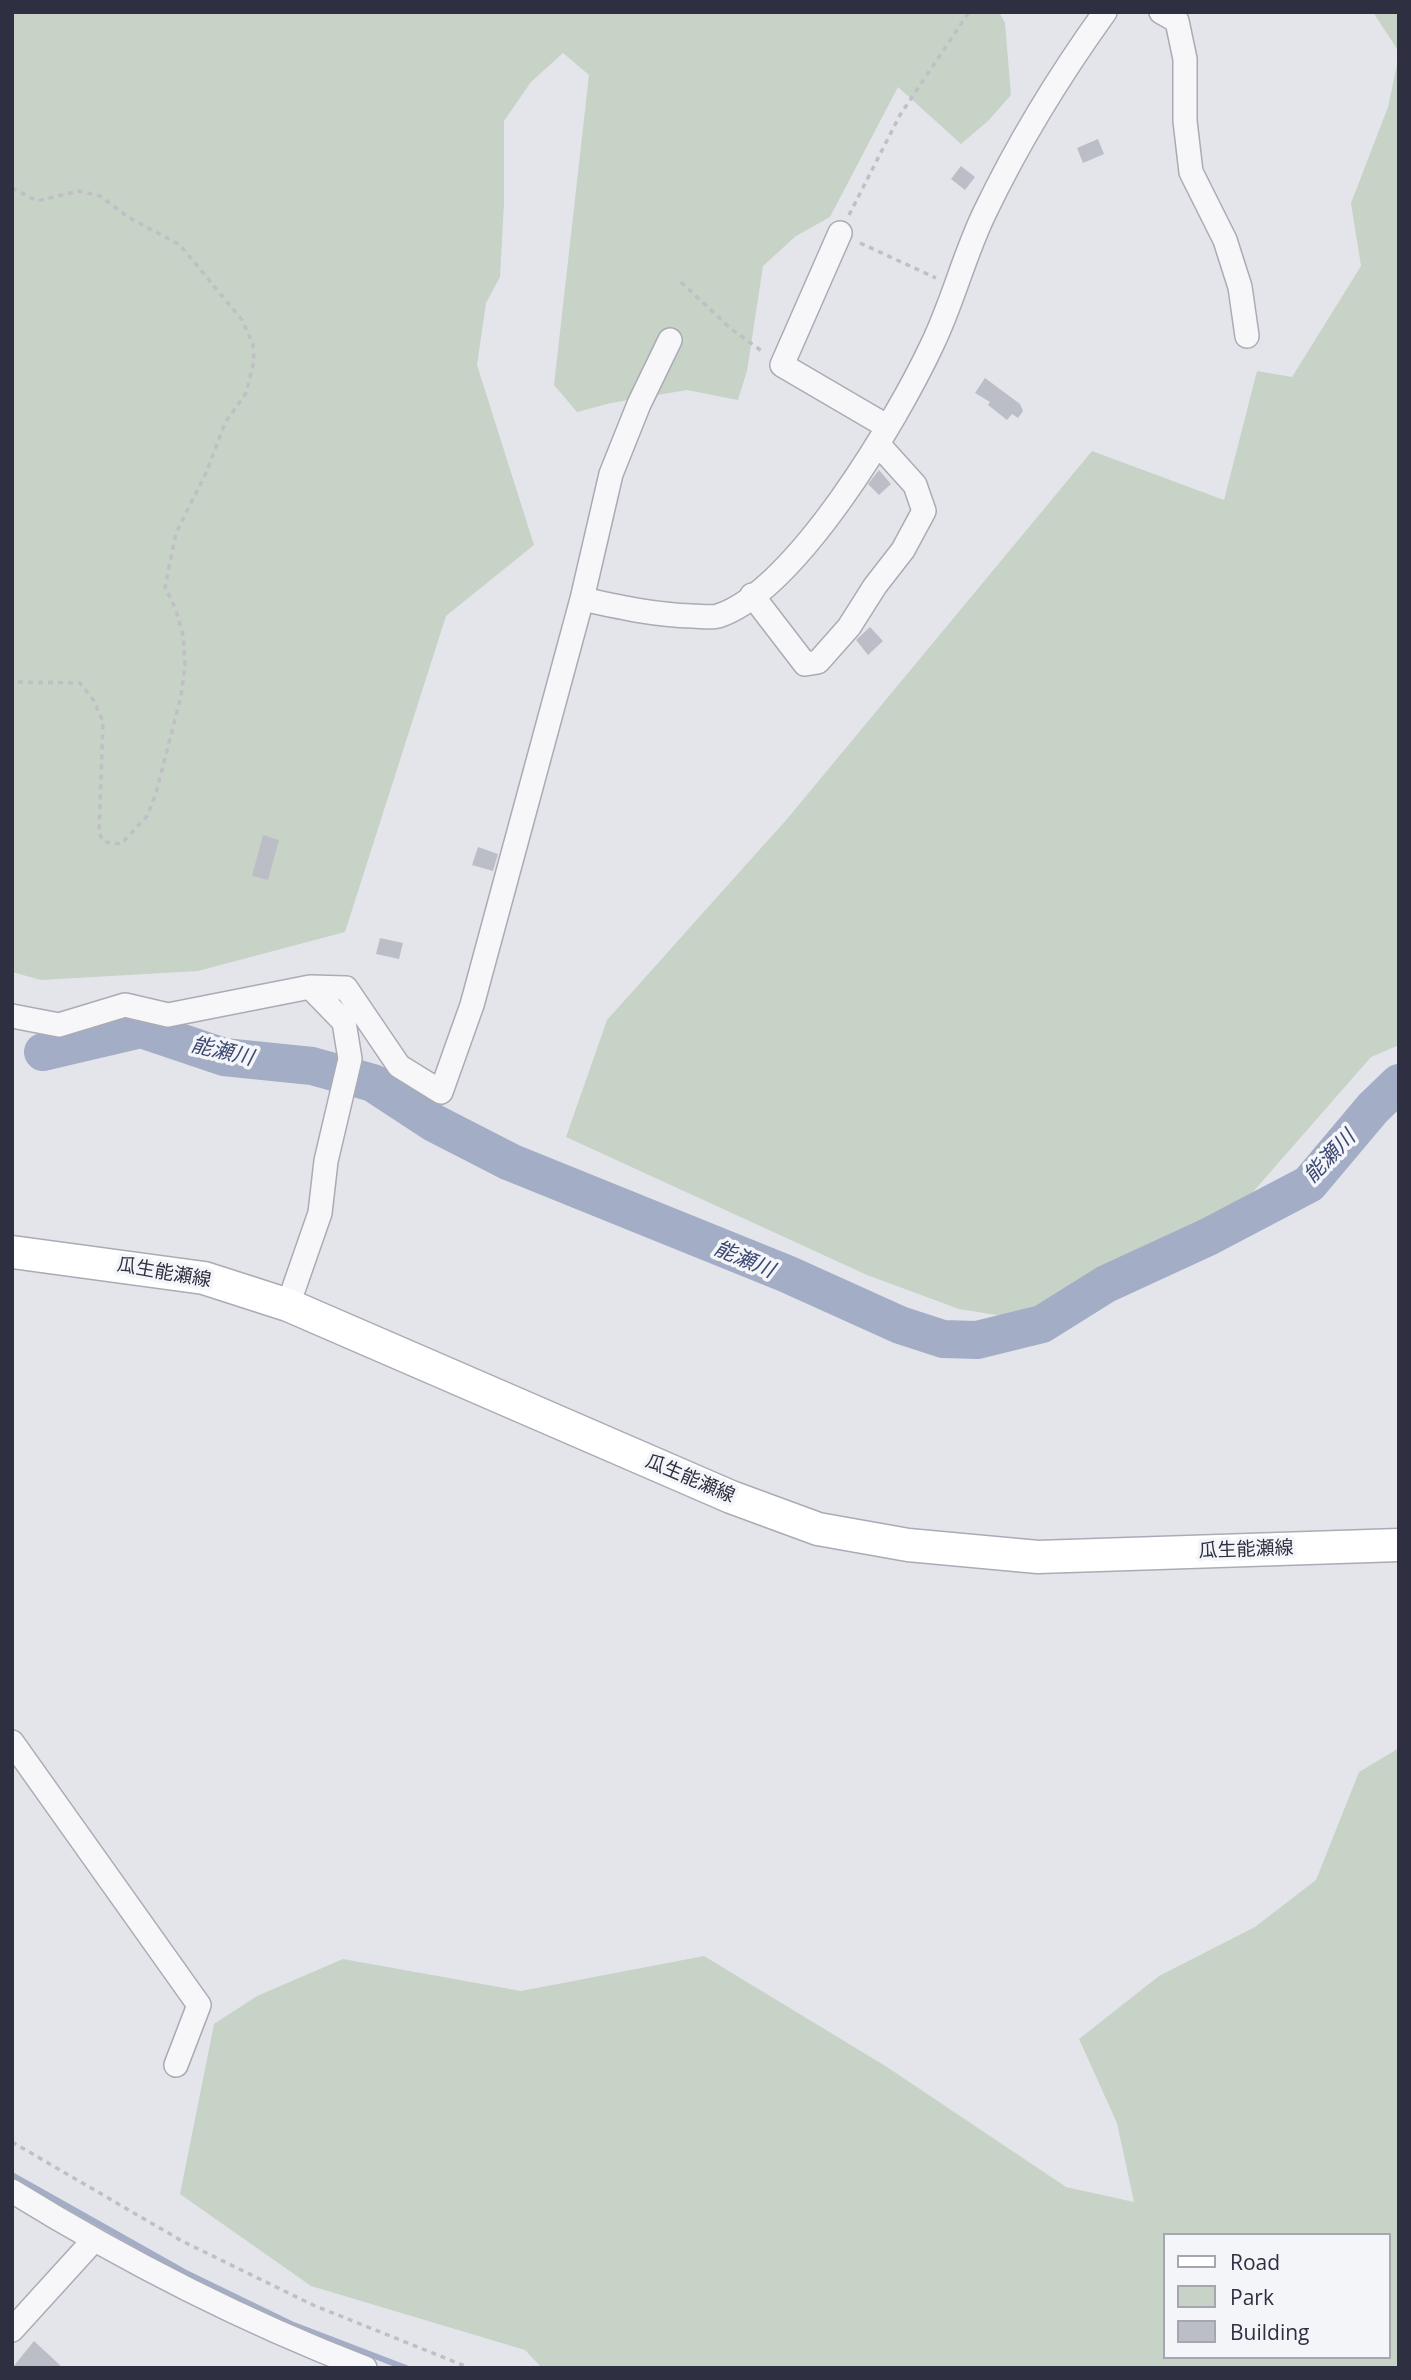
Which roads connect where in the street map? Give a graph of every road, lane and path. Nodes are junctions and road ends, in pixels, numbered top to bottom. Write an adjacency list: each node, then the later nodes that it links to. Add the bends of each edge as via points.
1 (969, 12): 5 (path, via 900,115)
2 (1105, 12): 7 (street, via 1028,127 984,214)
3 (1161, 12): 8 (street, via 1177,21 1185,59 1191,172 1226,240 1240,287)
4 (12, 188): 14 (path, via 37,201 79,191 100,196 128,218 180,245 242,320 253,344 254,361 246,393 225,422 176,533 164,587 183,635 181,696 147,816 121,844 104,842 99,832 103,722 94,701 80,683)
5 (840, 233): 7 (path); 10 (street)
6 (681, 282): 10 (path, via 730,328)
7 (956, 287): 11 (street, via 933,345)
8 (1247, 335)
9 (670, 341): 13 (street, via 611,474)
10 (782, 366): 11 (street)
11 (883, 435): 12 (street, via 817,530 778,577); 12 (street, via 915,485 924,511 903,550 849,627 818,662 805,664)
12 (752, 595): 13 (street, via 717,616 655,615)
13 (582, 599): 15 (street, via 472,1005 441,1091 399,1066 346,988)
14 (12, 682)
15 (310, 987): 16 (street, via 169,1015 125,1005 59,1025); 18 (street, via 344,1022 350,1059 326,1161 320,1213)
16 (12, 1016)
17 (12, 1252): 18 (main road, 瓜生能瀬線, via 204,1278)
18 (288, 1305): 19 (main road, 瓜生能瀬線, via 732,1497 818,1529 908,1545 1038,1557)
19 (1399, 1545)
20 (12, 1742): 21 (street, via 199,2005)
21 (176, 2065)
22 (12, 2142): 27 (path, via 182,2241 289,2293)
23 (12, 2191): 24 (street)
24 (93, 2241): 25 (street); 26 (street, via 305,2345)
25 (12, 2330)
26 (365, 2368)
27 (470, 2368)

